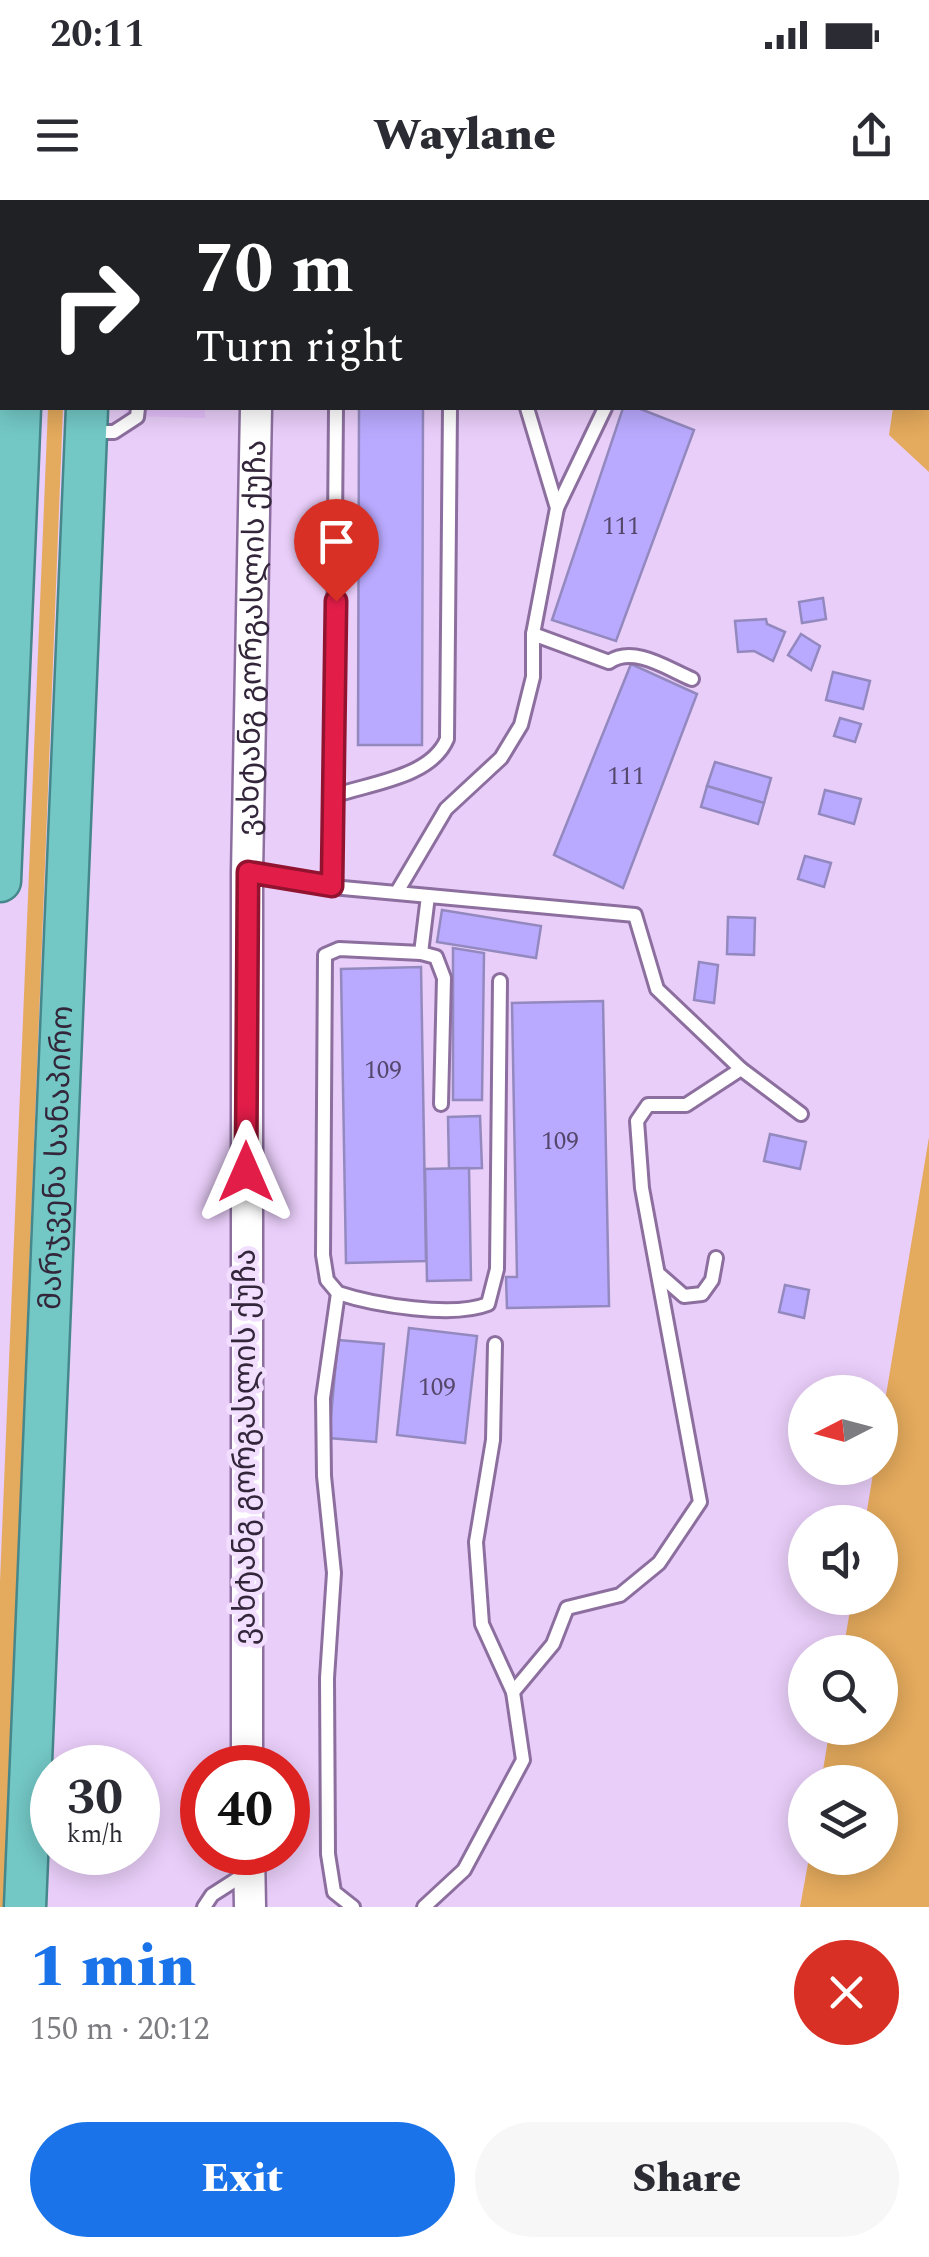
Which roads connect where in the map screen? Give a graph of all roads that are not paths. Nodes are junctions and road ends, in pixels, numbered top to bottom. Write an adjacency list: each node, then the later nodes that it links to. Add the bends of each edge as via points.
1 (20, 410): 14 (highway)
2 (138, 410): 8 (lane, via 114,432)
3 (256, 410): 13 (street, ვახტანგ გორგასლის ქუჩა)
4 (336, 410): 12 (lane)
5 (450, 410): 12 (lane, via 447,739 440,756 426,765)
6 (528, 410): 9 (lane)
7 (604, 410): 9 (lane)
8 (86, 419): 31 (highway, მარჯვენა სანაპირო)
9 (557, 508): 10 (lane)
10 (532, 634): 11 (lane, via 609,662 634,655); 16 (lane, via 533,677 522,725 501,758 446,809)
11 (692, 680)
12 (336, 795): 15 (lane)
13 (248, 872): 15 (lane); 28 (street, ვახტანგ გორგასლის ქუჩა)
14 (0, 881)
15 (332, 886): 16 (lane)
16 (398, 892): 17 (lane)
17 (428, 896): 18 (lane); 20 (lane, via 635,916 658,990)
18 (421, 953): 21 (lane, via 436,958 444,978); 25 (lane, via 339,949 325,956 323,1255 326,1280)
19 (500, 980): 25 (lane, via 496,1269 488,1304 474,1310 425,1308)
20 (742, 1069): 22 (lane); 24 (lane, via 686,1105 648,1105 637,1121)
21 (441, 1104)
22 (801, 1114)
23 (716, 1258): 24 (lane, via 702,1294 684,1296)
24 (660, 1275): 27 (lane, via 700,1502 659,1562 620,1595 566,1608 553,1644)
25 (338, 1293): 34 (lane, via 323,1398 334,1574 328,1854 334,1892)
26 (494, 1344): 27 (lane, via 493,1440 476,1542 482,1624)
27 (513, 1692): 35 (lane, via 522,1760 464,1870)
28 (247, 1745)
29 (234, 1875): 32 (lane)
30 (249, 1875): 33 (street)
31 (26, 1907)
32 (204, 1907)
33 (250, 1907)
34 (353, 1907)
35 (424, 1907)

